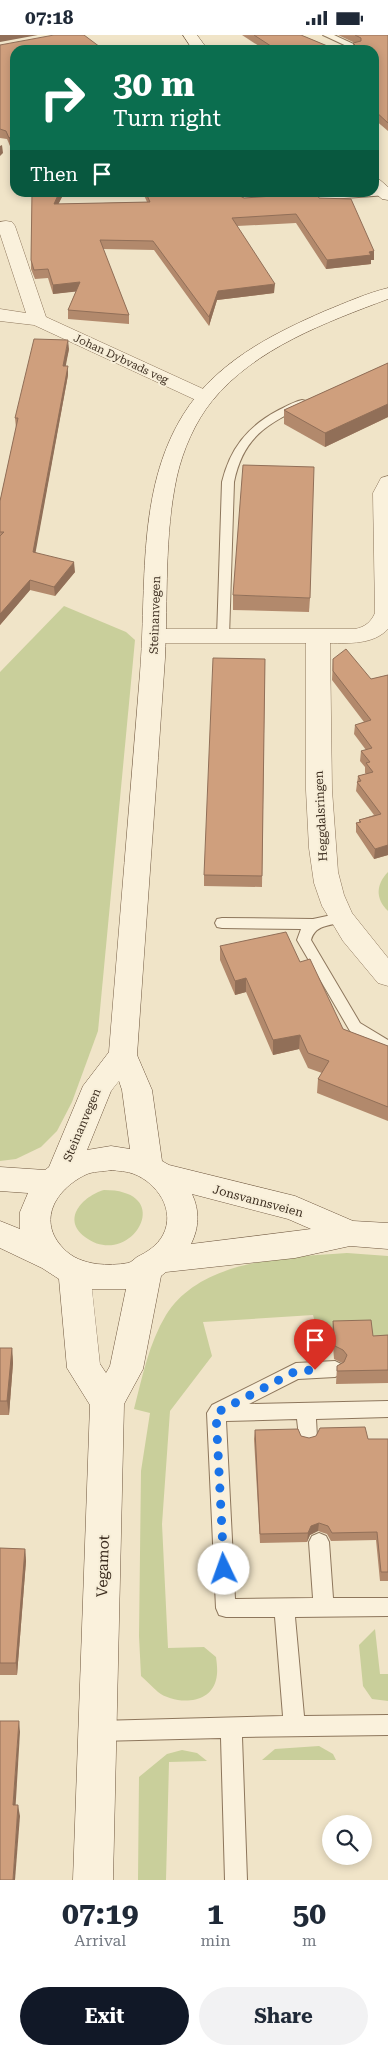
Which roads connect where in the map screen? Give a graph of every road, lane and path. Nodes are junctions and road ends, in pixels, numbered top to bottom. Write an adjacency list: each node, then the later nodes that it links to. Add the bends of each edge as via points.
1 (326, 35): 2 (lane)
2 (351, 45)
3 (315, 197): 4 (lane)
4 (293, 199)
5 (6, 227): 8 (main road)
6 (388, 293): 9 (main road, Steinanvegen, via 274,343 232,371)
7 (3, 320): 8 (main road, Johan Dybvads veg)
8 (38, 320): 9 (main road, Johan Dybvads veg)
9 (205, 397): 12 (main road, Steinanvegen, via 176,449 166,483 160,512)
10 (312, 399): 15 (lane, via 259,426 238,448 230,465)
11 (388, 482): 14 (main road, via 384,493 386,613)
12 (155, 636): 15 (main road); 21 (main road, Steinanvegen)
13 (318, 636): 14 (main road); 15 (main road); 16 (main road, Heggdalsringen, via 318,780 322,859 328,886)
14 (380, 636)
15 (223, 637)
16 (341, 918): 18 (lane); 19 (main road, Heggdalsringen)
17 (222, 923): 18 (lane)
18 (312, 924): 20 (lane, via 304,940 355,1027)
19 (388, 976)
20 (388, 1047)
21 (124, 1055): 22 (main road, Steinanvegen, via 136,1090); 23 (main road, Steinanvegen, via 98,1085)
22 (155, 1171): 23 (main road, via 140,1163 111,1158 85,1163); 25 (main road, Jonsvannsveien, via 295,1208); 28 (main road, via 180,1198 184,1219 176,1244)
23 (57, 1178): 24 (main road); 29 (main road, via 43,1192 35,1213 37,1237)
24 (0, 1179)
25 (350, 1233): 27 (main road, Jonsvannsveien); 28 (main road, Jonsvannsveien, via 295,1245)
26 (0, 1234): 29 (main road)
27 (388, 1236)
28 (154, 1264): 29 (main road, via 134,1274 104,1278); 31 (main road, Vegamot, via 126,1369)
29 (63, 1265): 31 (main road, via 84,1368)
30 (335, 1369): 34 (lane, via 296,1371)
31 (107, 1402): 43 (main road, Vegamot)
32 (388, 1409): 33 (lane)
33 (306, 1411): 34 (lane); 35 (lane)
34 (216, 1413): 37 (lane, via 226,1608)
35 (308, 1437)
36 (319, 1541): 38 (lane)
37 (284, 1607): 38 (lane); 41 (lane)
38 (324, 1607): 39 (lane)
39 (388, 1607)
40 (388, 1725): 41 (lane)
41 (294, 1726): 42 (lane)
42 (231, 1727): 43 (lane); 45 (lane)
43 (98, 1731): 44 (main road, Vegamot)
44 (93, 1880)
45 (236, 1880)

